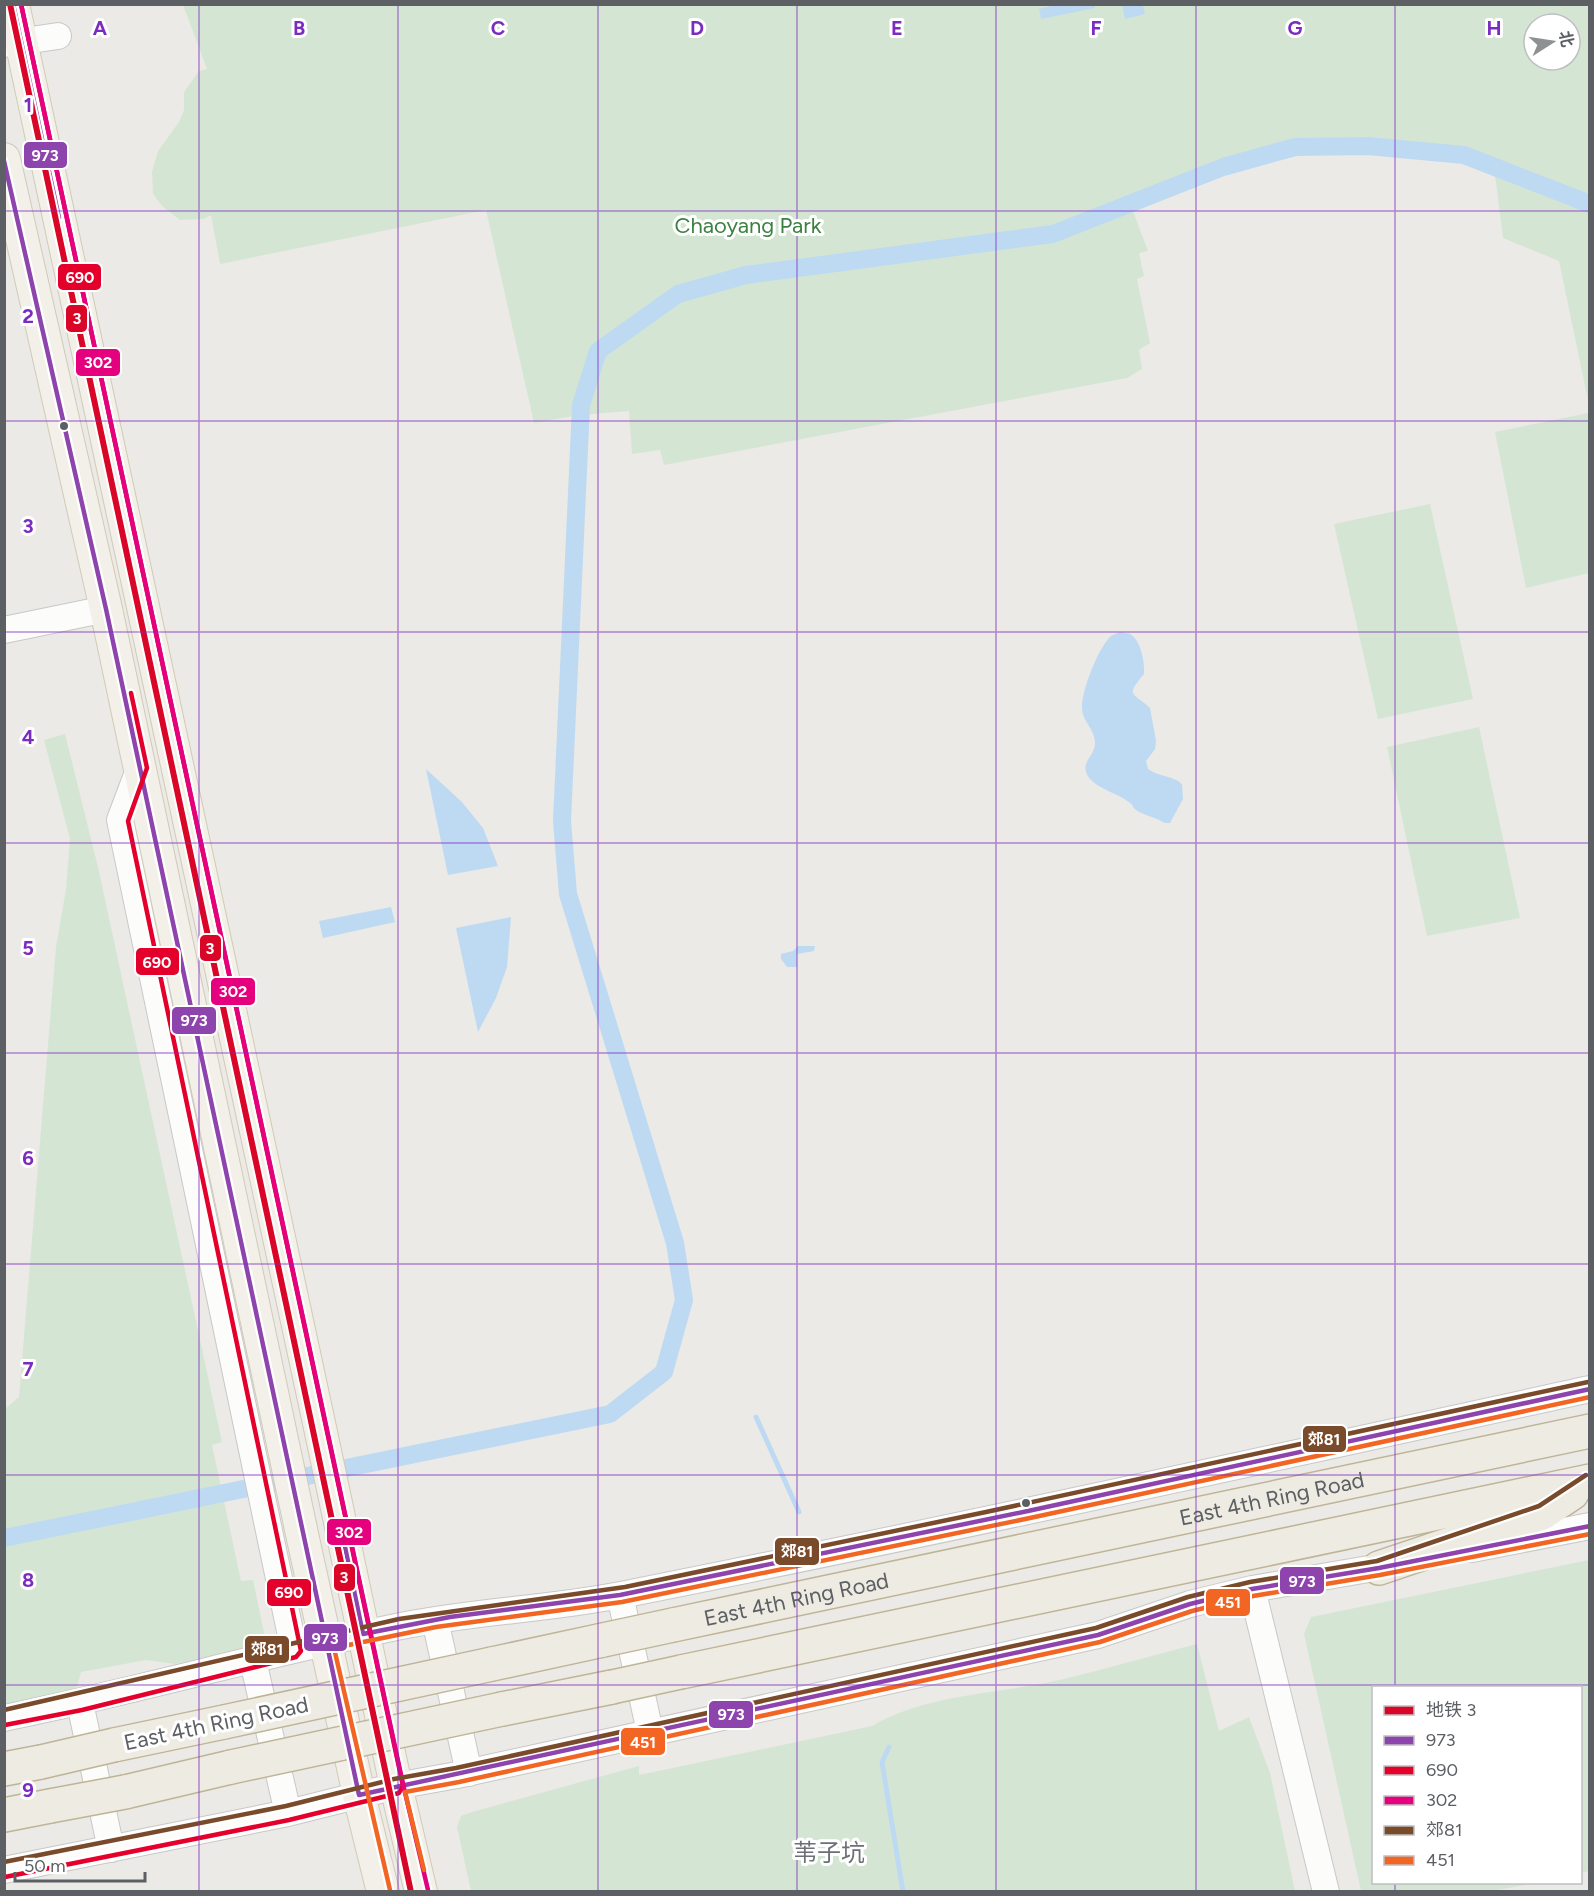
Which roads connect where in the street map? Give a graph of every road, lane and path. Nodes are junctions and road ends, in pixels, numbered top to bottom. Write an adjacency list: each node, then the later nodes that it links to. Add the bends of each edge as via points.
1 (13, 4): 3 (main road)
2 (58, 36): 3 (street)
3 (12, 43): 16 (main road)
4 (4, 159): 5 (main road)
5 (106, 609): 6 (street); 7 (main road)
6 (4, 630)
7 (140, 767): 17 (main road); 18 (street, via 120,820)
8 (1590, 1389): 14 (street, via 1018,1514)
9 (1590, 1431): 23 (highway, East 4th Ring Road, bridge)
10 (1590, 1481): 12 (highway, via 1542,1514); 28 (highway, East 4th Ring Road, bridge)
11 (1590, 1526): 12 (street)
12 (1379, 1568): 13 (street)
13 (1252, 1589): 22 (street, via 1190,1604 1098,1635); 33 (street)
14 (620, 1595): 15 (street); 22 (street)
15 (435, 1620): 16 (street); 24 (street)
16 (363, 1634): 17 (street); 25 (main road)
17 (326, 1642): 18 (street); 26 (main road)
18 (294, 1650): 19 (street)
19 (252, 1661): 20 (street); 27 (street)
20 (80, 1702): 21 (street); 29 (street)
21 (4, 1718)
22 (650, 1732): 24 (street)
23 (4, 1769)
24 (469, 1773): 25 (street)
25 (396, 1786): 26 (street); 32 (main road)
26 (359, 1795): 27 (street); 31 (main road)
27 (288, 1813): 29 (street)
28 (4, 1815)
29 (111, 1849): 30 (street)
30 (4, 1870)
31 (383, 1892)
32 (421, 1892)
33 (1326, 1892)

